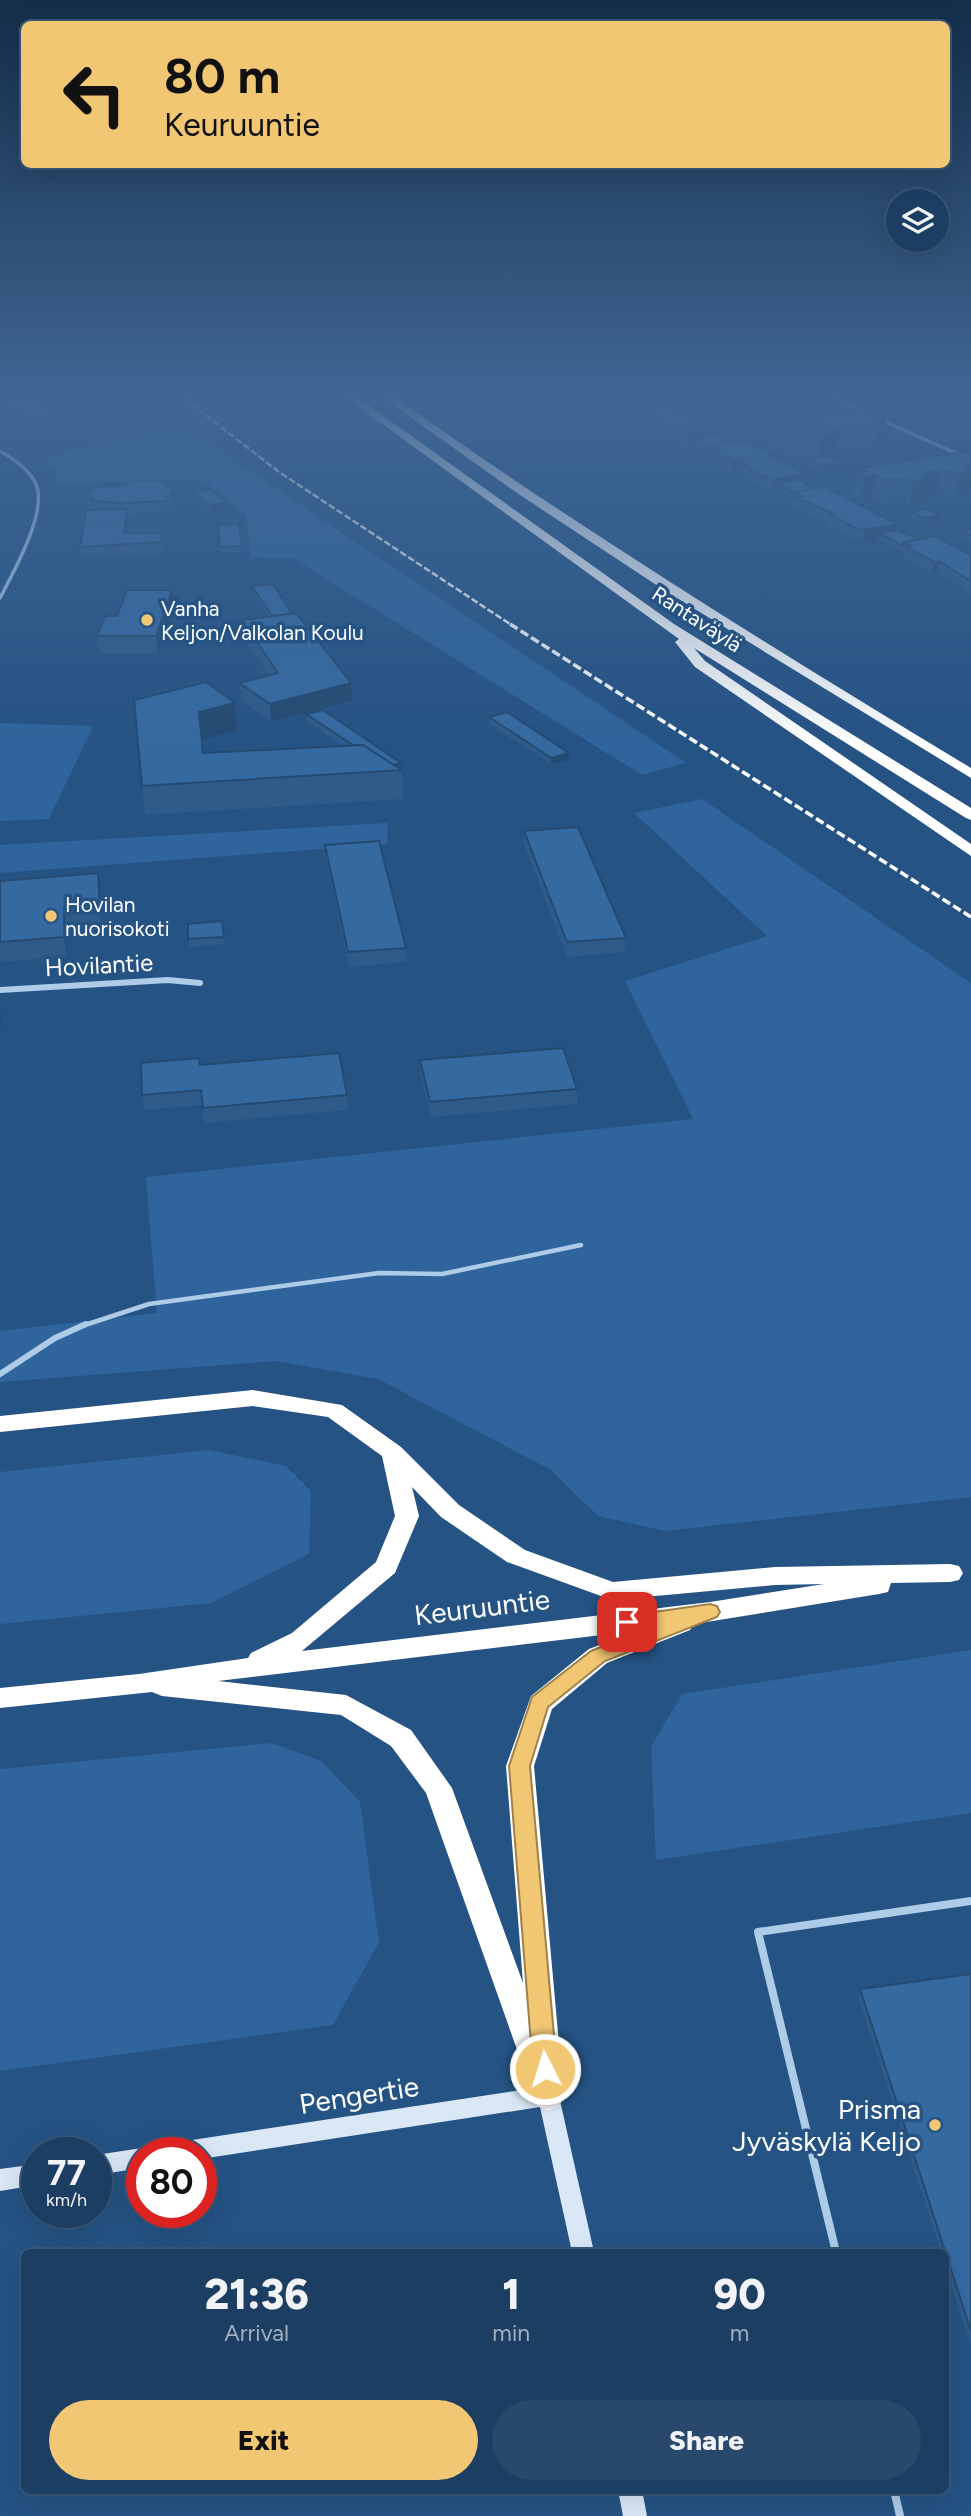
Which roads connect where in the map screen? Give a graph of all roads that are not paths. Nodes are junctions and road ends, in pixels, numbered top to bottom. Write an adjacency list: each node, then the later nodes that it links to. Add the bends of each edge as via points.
1 (35, 509): 4 (street, via 23,551)
2 (505, 509): 5 (highway, Rantaväylä)
3 (545, 509): 6 (highway, Rantaväylä)
4 (0, 598)
5 (669, 627): 7 (highway, Rantaväylä); 8 (highway, via 700,664)
6 (971, 774)
7 (971, 815)
8 (971, 851)
9 (200, 984): 10 (street, Hovilantie, via 168,980)
10 (0, 990)
11 (581, 1245): 12 (lane, via 442,1274 379,1273 149,1304 102,1317 55,1338)
12 (0, 1374)
13 (0, 1424): 14 (highway, via 253,1398 334,1410)
14 (393, 1453): 15 (highway, via 450,1511 516,1556 612,1591 775,1576); 17 (highway, via 407,1516 387,1567 301,1640)
15 (960, 1572): 16 (highway, Keuruuntie)
16 (710, 1612): 17 (highway, Keuruuntie); 21 (highway, via 598,1656 540,1703 520,1766)
17 (240, 1669): 18 (highway, Keuruuntie)
18 (139, 1684): 19 (highway, Keuruuntie); 21 (highway, via 346,1705 401,1738 438,1788)
19 (0, 1698)
20 (971, 1901): 26 (lane, via 758,1932)
21 (548, 2096): 22 (street, Pengertie); 25 (street)
22 (217, 2146)
23 (21, 2177): 24 (street)
24 (0, 2180)
25 (582, 2249)
26 (835, 2249)
27 (631, 2494): 29 (street)
28 (895, 2494): 30 (lane)
29 (635, 2516)
30 (900, 2516)

